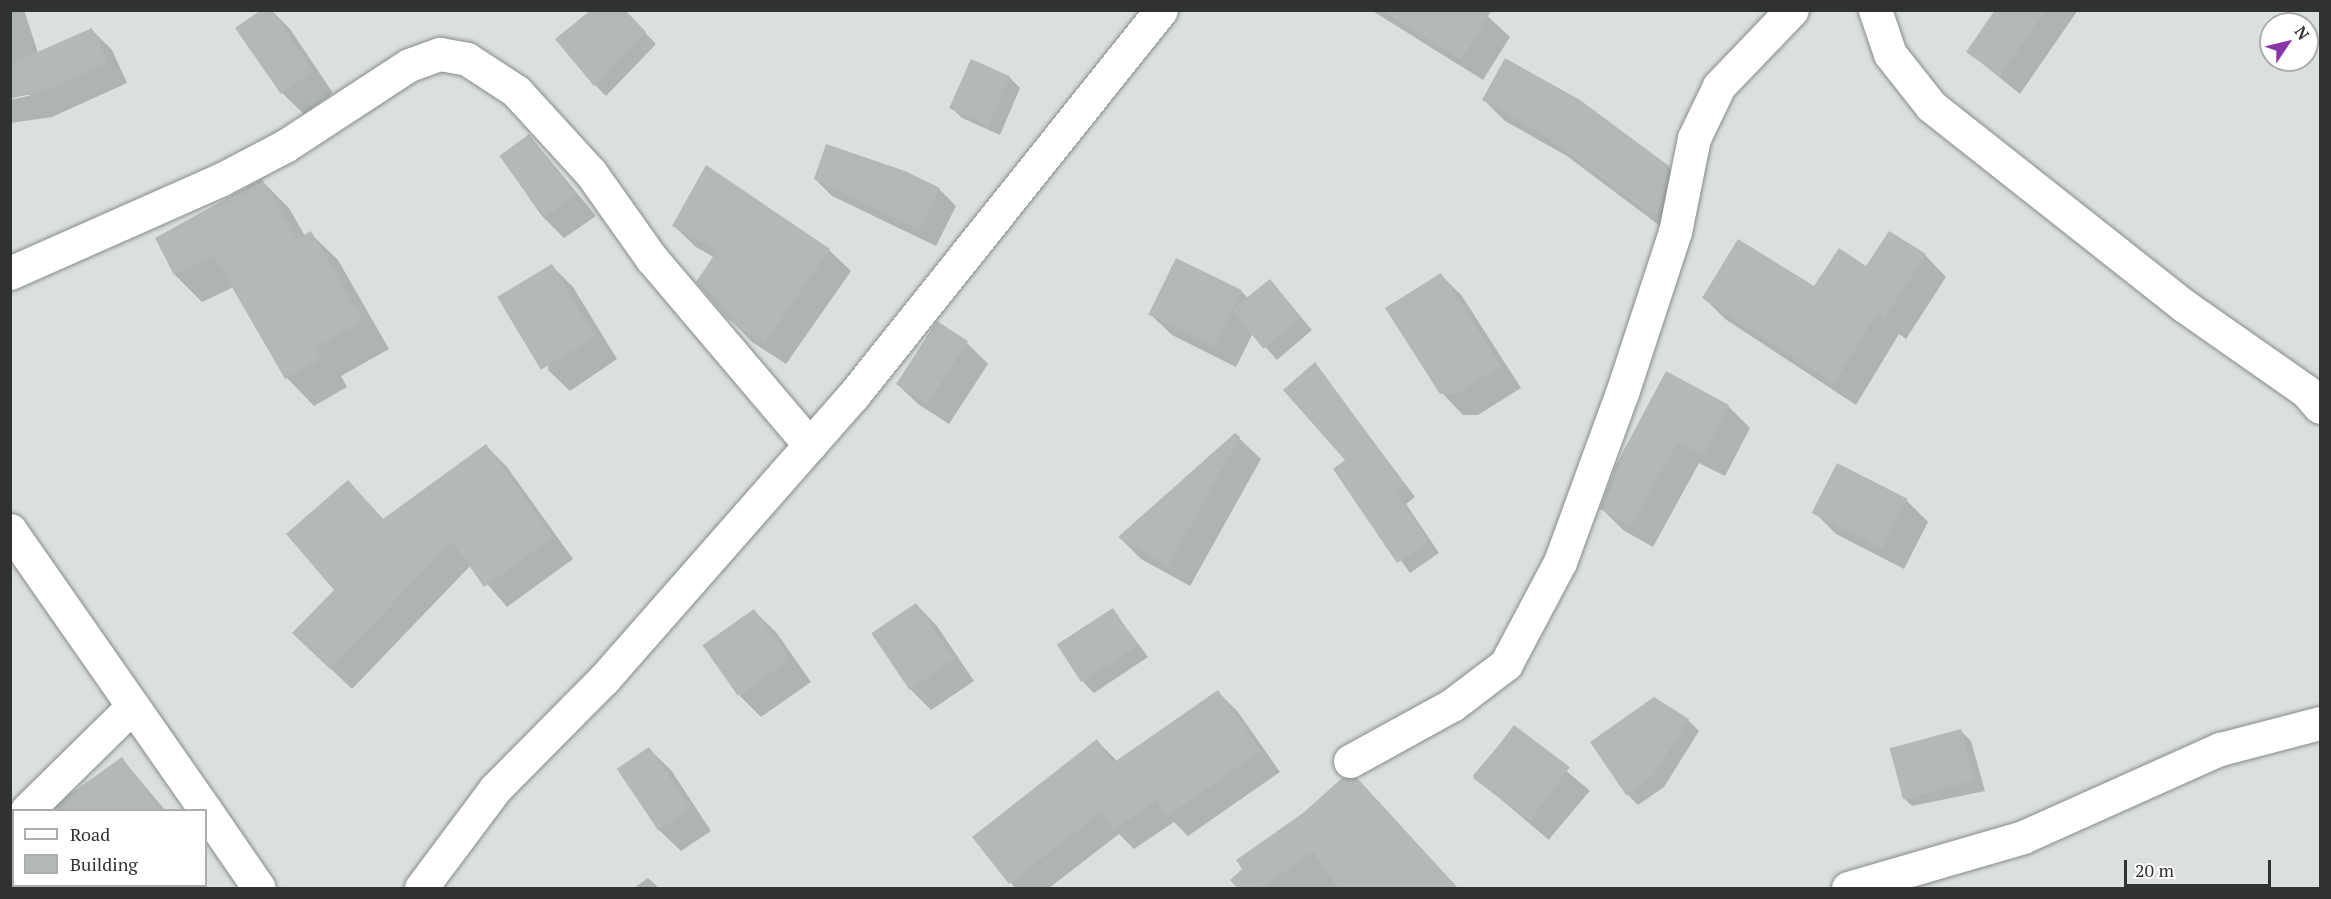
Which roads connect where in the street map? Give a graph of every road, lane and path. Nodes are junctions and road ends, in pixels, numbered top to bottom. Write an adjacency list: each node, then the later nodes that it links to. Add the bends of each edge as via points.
1 (1161, 10): 6 (street)
2 (1792, 10): 10 (street, via 1719,86 1694,138 1675,232 1622,393 1560,562 1506,664 1452,705)
3 (1875, 10): 5 (street, via 1890,54 1932,106 2183,305 2306,391)
4 (10, 273): 6 (street, via 220,180 285,146 409,65 440,54 467,59 516,91 591,173 652,259)
5 (2320, 407)
6 (810, 445): 15 (street, via 604,679 495,789)
7 (10, 530): 8 (street)
8 (133, 706): 11 (street); 12 (street)
9 (2320, 723): 16 (street, via 2220,749 2023,837)
10 (1350, 760)
11 (28, 809)
12 (204, 809)
13 (207, 814): 14 (street)
14 (259, 888)
15 (421, 888)
16 (1848, 888)

